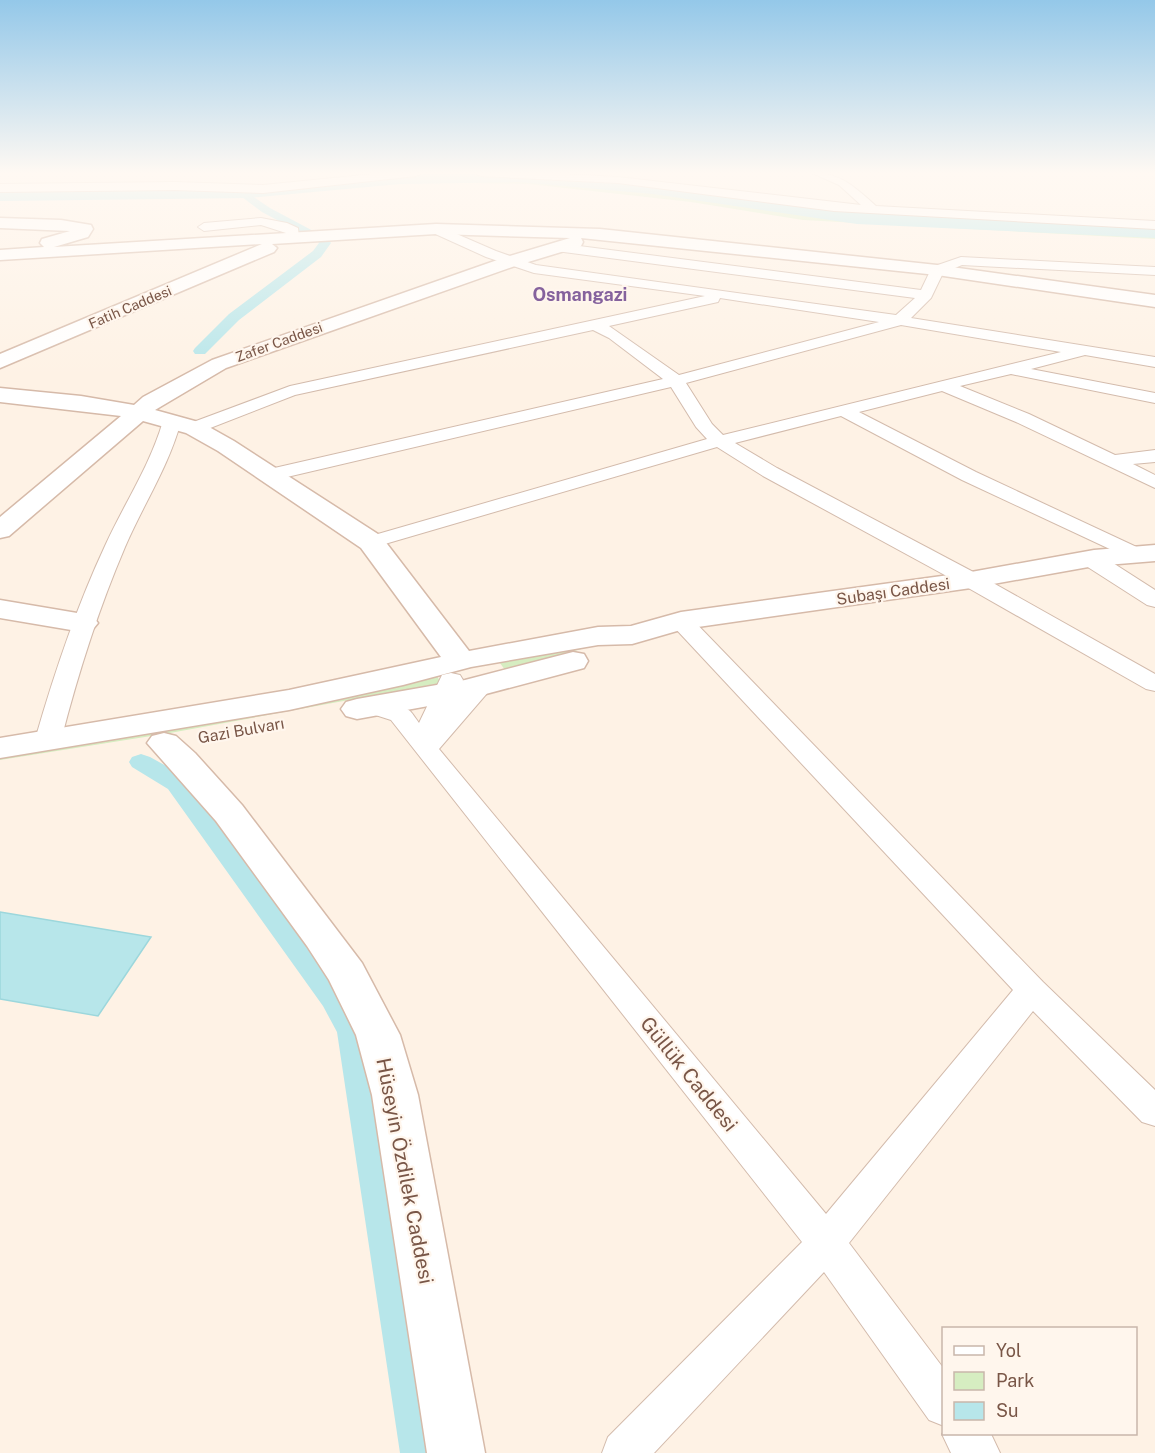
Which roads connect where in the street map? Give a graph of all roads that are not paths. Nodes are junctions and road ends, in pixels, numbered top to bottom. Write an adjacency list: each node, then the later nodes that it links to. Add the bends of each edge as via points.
1 (56, 241): 8 (street)
2 (245, 241): 8 (street)
3 (285, 241): 18 (street, Fatih Caddesi)
4 (462, 241): 9 (street)
5 (579, 241): 7 (street, Zafer Caddesi)
6 (664, 241): 10 (street)
7 (556, 248): 9 (street, Zafer Caddesi); 12 (street)
8 (8, 255)
9 (509, 262): 13 (street, via 534,269); 26 (street, Zafer Caddesi, via 234,358)
10 (937, 270): 11 (street, via 961,261); 12 (street); 14 (street)
11 (1155, 271)
12 (926, 295): 15 (street)
13 (731, 296): 15 (street); 16 (street)
14 (1155, 301)
15 (899, 321): 17 (street); 21 (street)
16 (596, 325): 21 (street); 27 (street, via 290,391)
17 (1083, 351): 19 (street); 20 (street)
18 (0, 362)
19 (1155, 362)
20 (1007, 369): 22 (street); 24 (street)
21 (675, 380): 28 (street, via 705,427); 31 (street)
22 (941, 385): 25 (street); 30 (street, via 1022,417)
23 (0, 395): 26 (street)
24 (1155, 398)
25 (844, 411): 28 (street); 35 (street, via 969,476)
26 (137, 412): 27 (street); 33 (street, Zafer Caddesi)
27 (184, 425): 31 (street); 41 (street, via 166,446 126,520)
28 (719, 441): 34 (street); 37 (street)
29 (1155, 456): 30 (street)
30 (1112, 461): 32 (street)
31 (270, 475): 34 (street)
32 (1155, 482)
33 (0, 530)
34 (371, 542): 42 (street)
35 (1146, 554): 36 (street, Subaşı Caddesi)
36 (1091, 559): 37 (street, Subaşı Caddesi); 38 (street)
37 (971, 580): 40 (street, Subaşı Caddesi); 43 (street)
38 (1155, 600)
39 (0, 609): 41 (street)
40 (681, 621): 42 (street, Subaşı Caddesi, via 632,635 596,655); 50 (street)
41 (82, 623): 45 (street)
42 (462, 676): 44 (street, Gazi Bulvarı); 45 (street, Gazi Bulvarı, via 372,684 309,698); 48 (street); 48 (street, via 431,724)
43 (1155, 684)
44 (372, 706): 46 (street, Gazi Bulvarı); 48 (street, Güllük Caddesi, via 400,715)
45 (48, 740): 47 (street, Gazi Bulvarı)
46 (165, 743): 49 (street, Gazi Bulvarı); 55 (street, Hüseyin Özdilek Caddesi, via 229,813 321,936 347,974 378,1035 395,1095)
47 (0, 748)
48 (425, 749): 52 (street, Güllük Caddesi)
49 (0, 769)
50 (1032, 990): 51 (street); 52 (street)
51 (1155, 1112)
52 (826, 1243): 53 (street, Güllük Caddesi); 56 (street)
53 (942, 1402)
54 (965, 1435): 57 (street)
55 (456, 1453)
56 (624, 1453)
57 (978, 1453)

